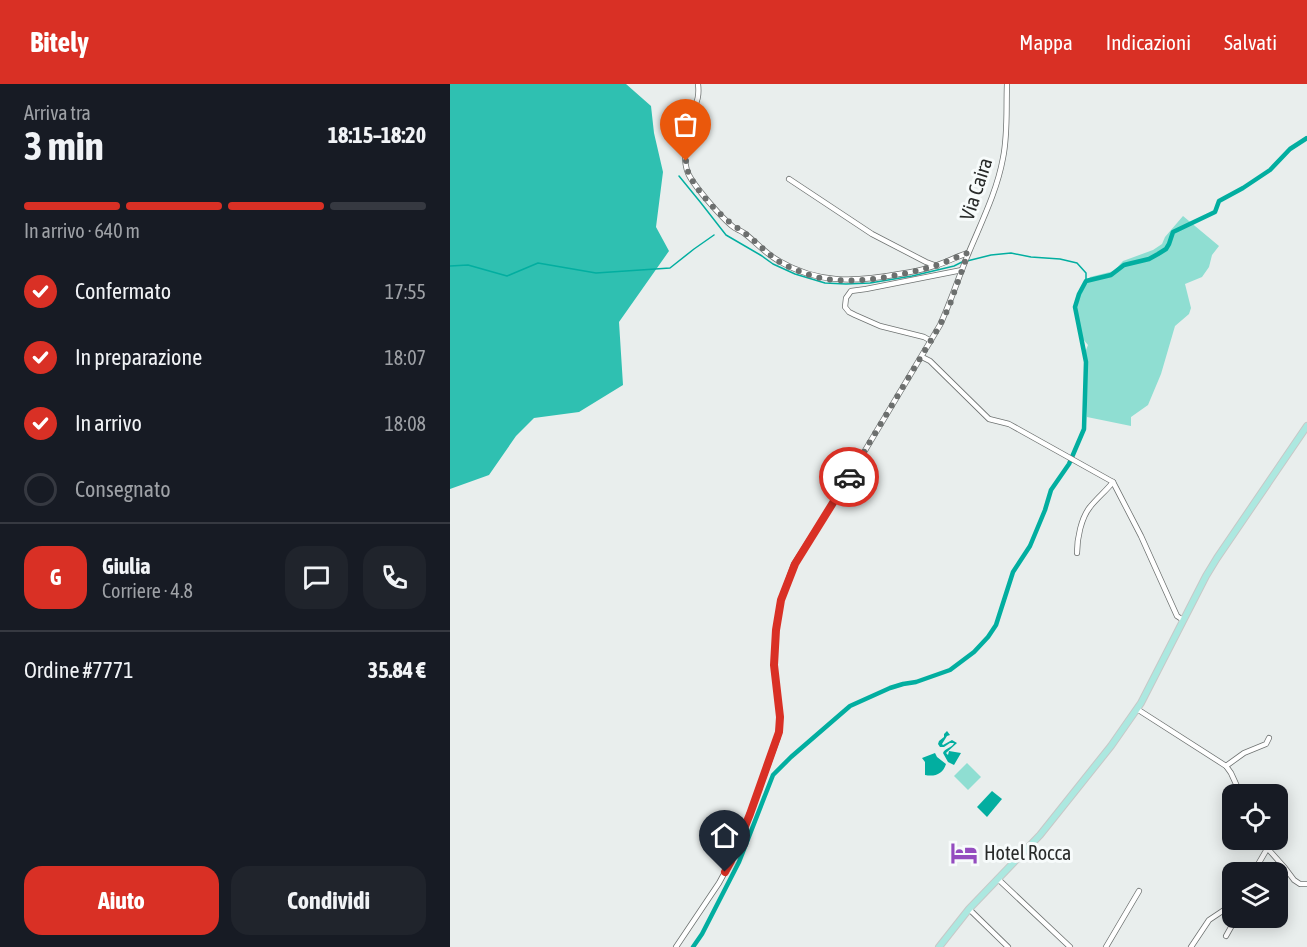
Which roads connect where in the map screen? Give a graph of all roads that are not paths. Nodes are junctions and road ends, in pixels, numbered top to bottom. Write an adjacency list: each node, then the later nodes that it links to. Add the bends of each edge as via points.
1 (698, 84): 5 (street, via 699,96 686,139 688,173 733,226 772,257 821,278 850,281)
2 (1007, 84): 4 (street, Via Caira, via 1004,156 997,186)
3 (789, 179): 5 (street, via 872,234)
4 (968, 253): 5 (street); 6 (street, Via Caira)
5 (937, 266)
6 (962, 270): 7 (street, Via Caira); 7 (street, via 851,291 846,298 845,307 860,318)
7 (931, 341): 8 (street, Via Caira)
8 (922, 357): 10 (street, via 989,418 1009,424); 25 (street, Via Caira, via 795,564 781,600 776,630 778,736 731,861)
9 (1307, 426): 12 (main road, via 1217,558)
10 (1113, 482): 11 (street, via 1089,508); 12 (street, via 1177,616)
11 (1077, 553)
12 (1184, 620): 13 (main road)
13 (1137, 709): 15 (street); 18 (main road, via 1040,835)
14 (1269, 738): 15 (street, via 1266,744)
15 (1226, 766): 16 (street)
16 (1236, 784)
17 (1268, 850): 19 (street, via 1294,880)
18 (998, 879): 21 (main road); 28 (street)
19 (1307, 884)
20 (1139, 891): 29 (street)
21 (969, 909): 26 (main road); 27 (street)
22 (1222, 911): 30 (street, via 1209,920)
23 (1230, 928): 24 (street)
24 (1226, 936)
25 (676, 947)
26 (939, 947)
27 (1008, 947)
28 (1070, 947)
29 (1106, 947)
30 (1191, 947)

